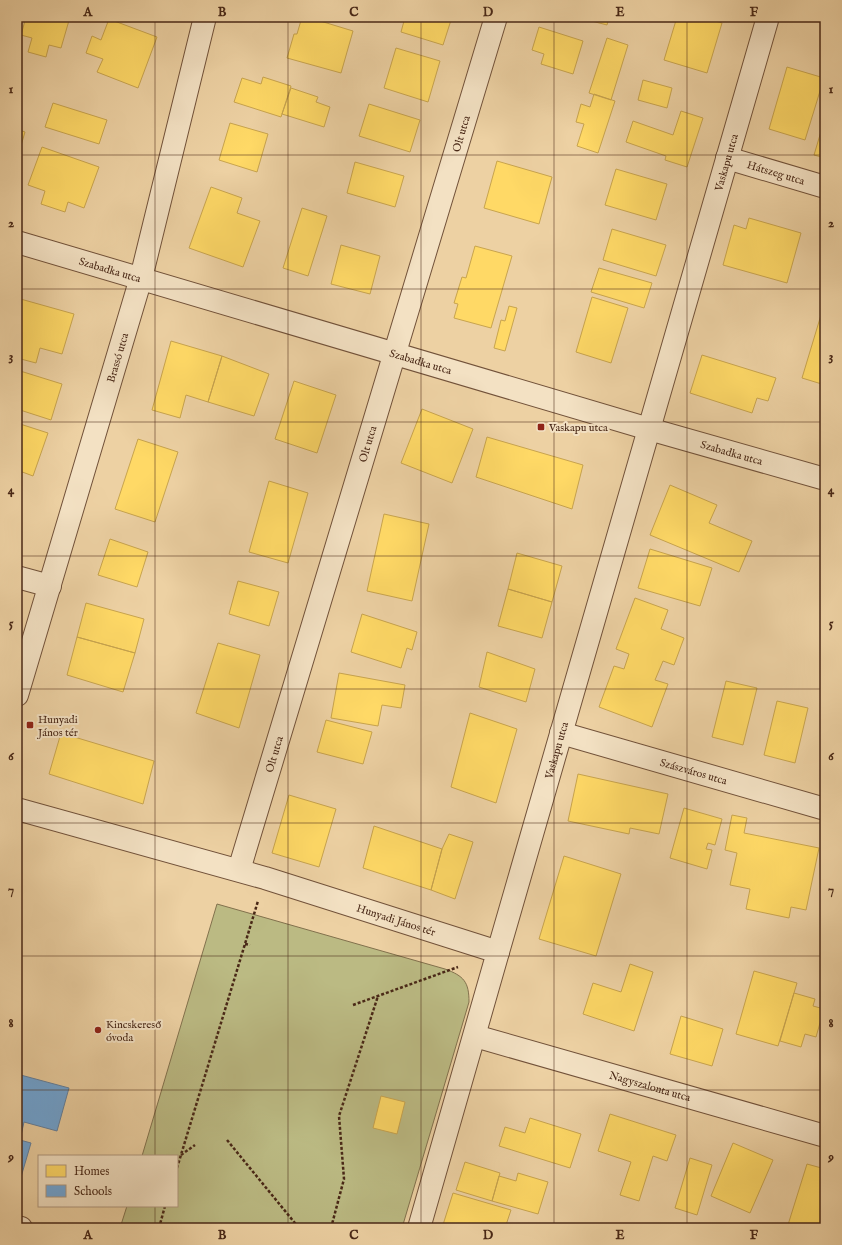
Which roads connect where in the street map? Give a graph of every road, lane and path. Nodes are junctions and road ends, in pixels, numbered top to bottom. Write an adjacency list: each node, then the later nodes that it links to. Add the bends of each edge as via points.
1 (205, 17): 7 (street, Brassó utca)
2 (496, 17): 8 (street, Olt utca)
3 (768, 17): 4 (street, Vaskapu utca)
4 (727, 158): 5 (street, Hátszeg utca); 9 (street, Vaskapu utca)
5 (825, 187)
6 (17, 242): 7 (street, Szabadka utca)
7 (141, 278): 8 (street, Szabadka utca); 12 (street, Brassó utca)
8 (395, 354): 9 (street, Szabadka utca); 17 (street, Olt utca)
9 (648, 429): 10 (street, Szabadka utca); 14 (street, Vaskapu utca)
10 (825, 479)
11 (17, 577): 12 (street)
12 (50, 586): 13 (street, Brassó utca)
13 (17, 695)
14 (561, 733): 16 (street, Szászváros utca); 21 (street, Vaskapu utca)
15 (17, 808): 17 (street, Hunyadi János tér)
16 (825, 809)
17 (239, 870): 18 (street, Hunyadi János tér)
18 (264, 878): 19 (path); 21 (street, Hunyadi János tér)
19 (245, 944): 20 (path); 26 (path)
20 (250, 945)
21 (498, 952): 25 (street)
22 (462, 966): 23 (path)
23 (378, 996): 24 (path); 38 (path, via 339,1116 344,1179)
24 (353, 1005)
25 (474, 1036): 28 (street, Nagyszalonta utca); 39 (street)
26 (197, 1104): 27 (path); 31 (path)
27 (200, 1108)
28 (825, 1136)
29 (227, 1140): 37 (path)
30 (195, 1145): 31 (path)
31 (181, 1155): 32 (path)
32 (178, 1165)
33 (166, 1207): 36 (path)
34 (17, 1227): 35 (street)
35 (21, 1228)
36 (159, 1228)
37 (299, 1228)
38 (331, 1228)
39 (419, 1228)

